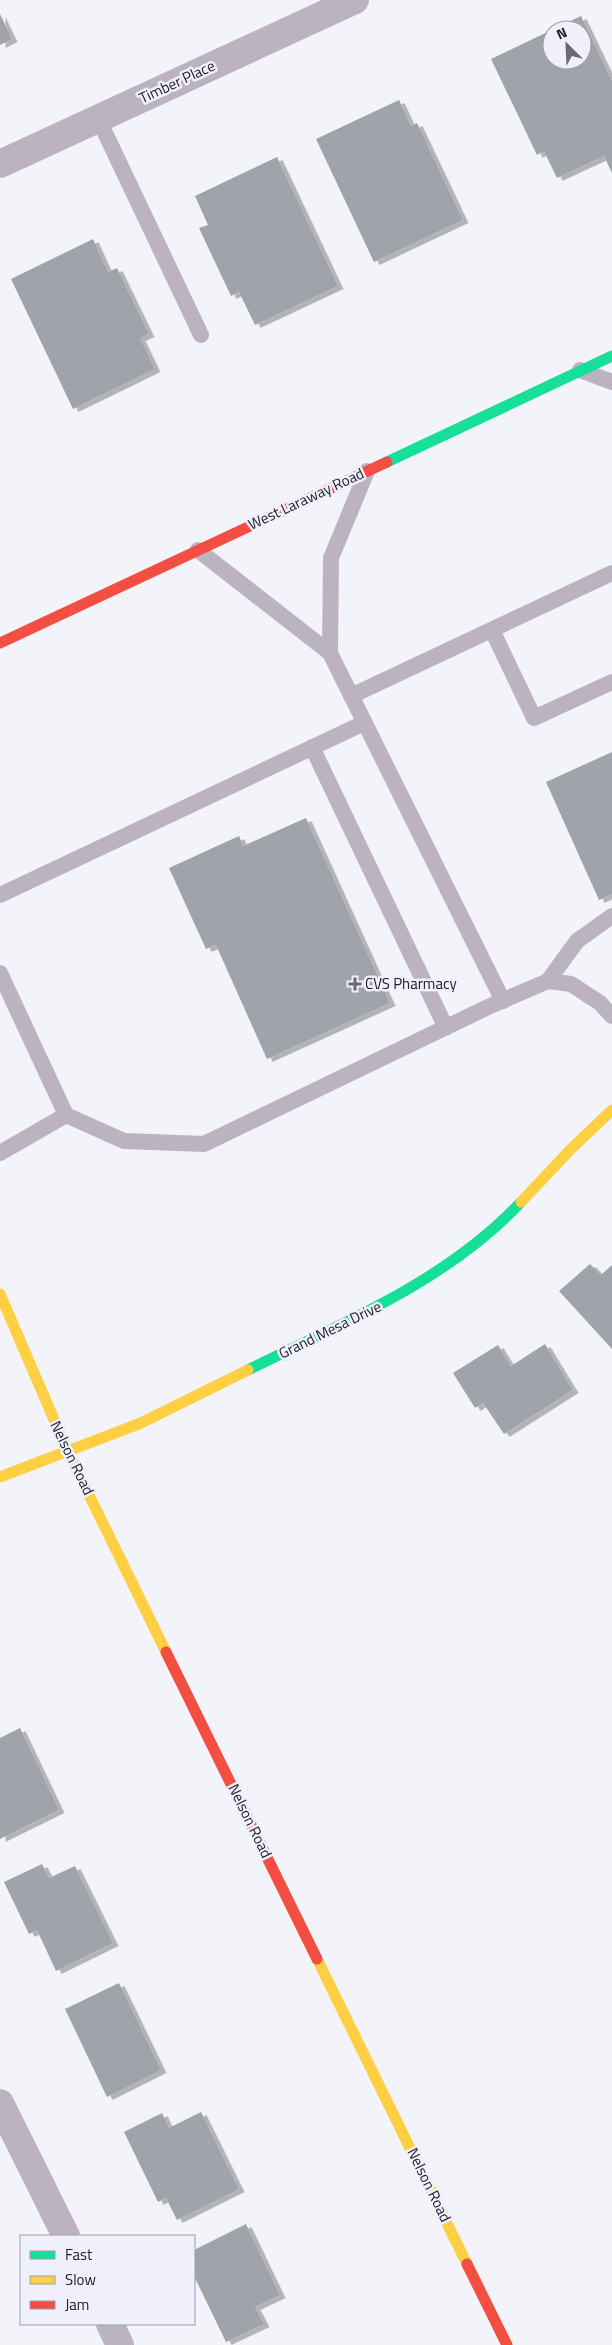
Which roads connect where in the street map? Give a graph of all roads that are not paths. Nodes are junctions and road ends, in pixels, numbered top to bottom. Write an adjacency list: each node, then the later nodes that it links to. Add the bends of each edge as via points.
1 (355, 0): 2 (street, Timber Place)
2 (98, 118): 3 (street, Timber Place); 4 (lane)
3 (0, 164)
4 (201, 335)
5 (612, 356): 6 (street, West Laraway Road)
6 (580, 370): 7 (lane); 8 (street, West Laraway Road)
7 (612, 382)
8 (367, 470): 9 (street, West Laraway Road); 13 (lane, via 331,558)
9 (198, 550): 12 (street, West Laraway Road); 13 (lane)
10 (612, 574): 11 (lane)
11 (492, 630): 14 (lane, via 534,718); 15 (lane)
12 (0, 643)
13 (330, 652): 15 (lane)
14 (612, 682)
15 (351, 696): 16 (lane)
16 (364, 722): 17 (lane); 22 (lane)
17 (312, 747): 18 (lane); 24 (lane)
18 (0, 895)
19 (612, 916): 21 (lane, via 577,941)
20 (0, 973): 26 (lane)
21 (548, 981): 22 (lane); 23 (lane, via 571,984 600,1003)
22 (502, 1001): 24 (lane)
23 (612, 1016)
24 (446, 1028): 26 (lane, via 204,1144 124,1141)
25 (612, 1110): 29 (street, Grand Mesa Drive, via 496,1229 401,1295 141,1423)
26 (66, 1115): 27 (lane)
27 (0, 1153)
28 (0, 1294): 29 (street, Nelson Road)
29 (68, 1452): 30 (street, Grand Mesa Drive); 35 (street, Nelson Road)
30 (0, 1477)
31 (0, 2103): 32 (street)
32 (66, 2235)
33 (110, 2325): 34 (street)
34 (120, 2345)
35 (507, 2345)

